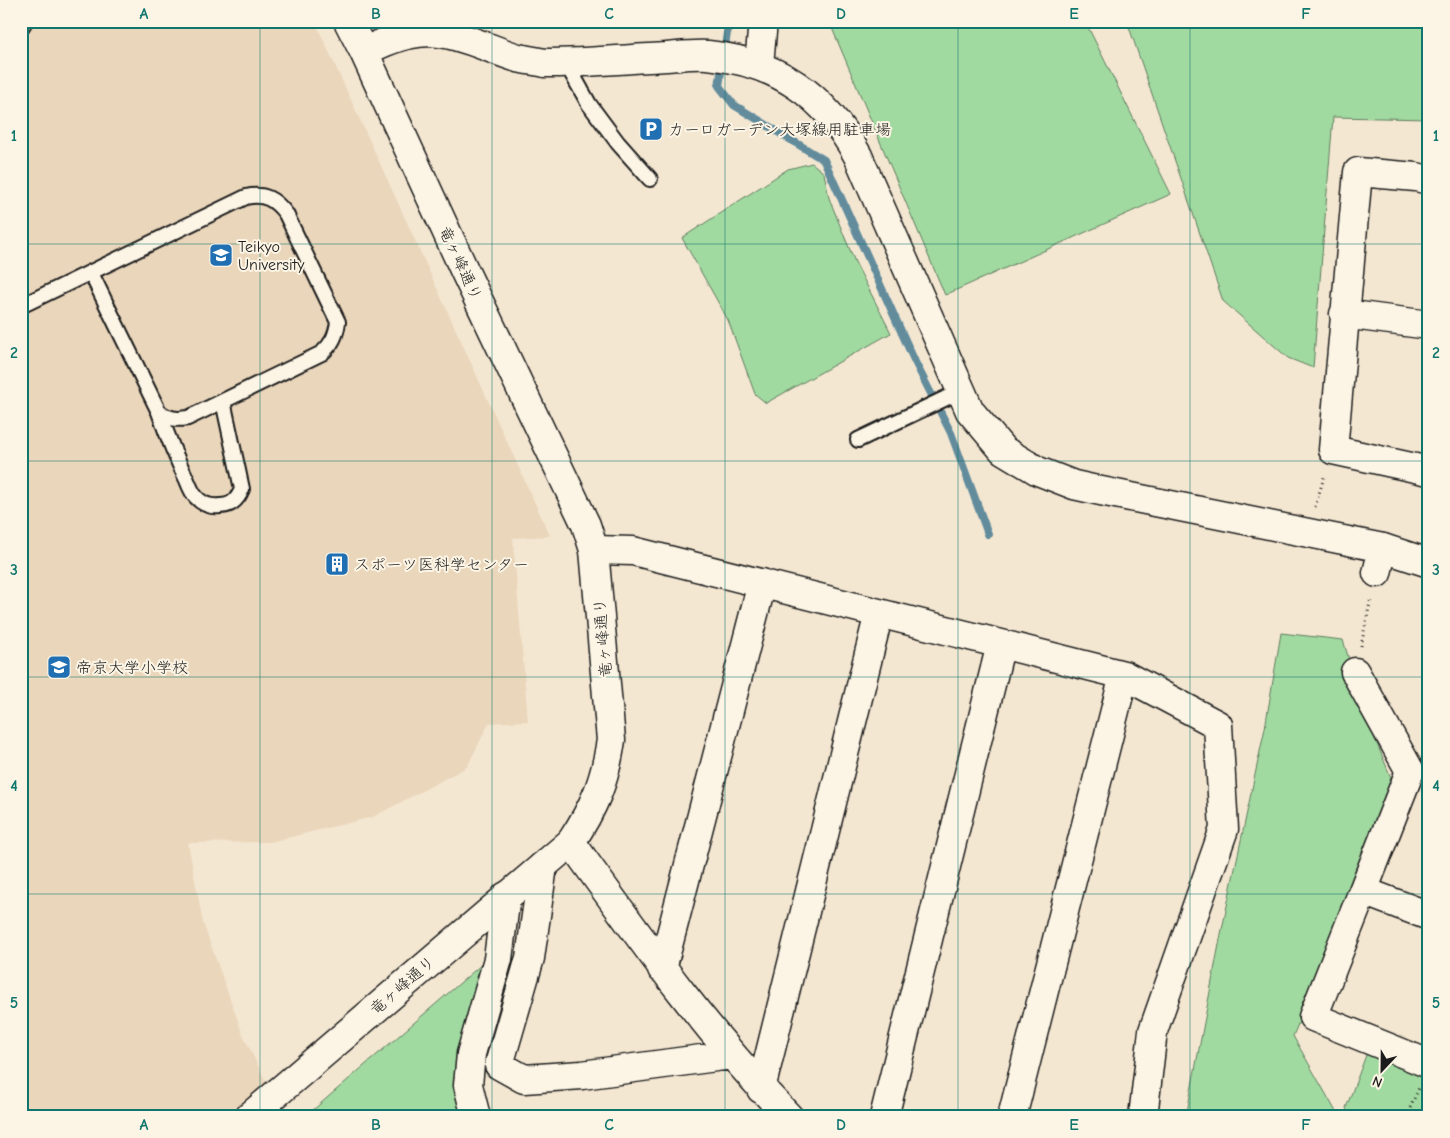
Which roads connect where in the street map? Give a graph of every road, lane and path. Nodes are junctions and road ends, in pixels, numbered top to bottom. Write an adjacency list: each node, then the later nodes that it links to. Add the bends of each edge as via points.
1 (25, 21): 4 (lane)
2 (348, 21): 5 (street, 竜ヶ峰通り)
3 (763, 21): 7 (street, via 760,54)
4 (21, 28)
5 (364, 52): 6 (street, via 418,32 437,33 519,58); 21 (street, 竜ヶ峰通り, via 586,525)
6 (566, 63): 7 (street, via 706,55); 8 (lane, via 589,104)
7 (748, 63): 14 (street, via 781,76 817,100 846,135 858,156)
8 (650, 178)
9 (1429, 180): 12 (street, via 1358,172)
10 (91, 273): 11 (lane); 15 (lane, via 246,197 255,195 274,200 286,214 338,322 335,337 322,353); 16 (lane)
11 (21, 306)
12 (1344, 314): 13 (street); 18 (street)
13 (1429, 325)
14 (952, 395): 17 (lane); 20 (street, via 1003,450 1038,471 1100,491)
15 (223, 401): 16 (lane, via 177,420); 16 (lane, via 242,489 234,502 226,506 204,504 195,497)
16 (159, 412)
17 (858, 440)
18 (1333, 450): 19 (street); 20 (path)
19 (1429, 471)
20 (1307, 534): 22 (street)
21 (594, 550): 24 (street, via 633,551); 29 (street, 竜ヶ峰通り, via 610,740 608,764 599,793)
22 (1380, 560): 23 (street); 27 (path)
23 (1429, 563)
24 (762, 583): 25 (street); 34 (street)
25 (879, 613): 26 (street); 37 (street)
26 (1001, 644): 28 (street); 41 (street)
27 (1355, 672): 31 (street, via 1410,771)
28 (1124, 675): 42 (street); 43 (street, via 1218,724 1224,830 1154,1031)
29 (572, 842): 30 (street, 竜ヶ峰通り); 34 (street)
30 (543, 866): 32 (street, 竜ヶ峰通り); 35 (street, via 530,958 499,1065 524,1079 582,1075)
31 (1363, 891): 33 (street); 36 (street, via 1313,1017)
32 (506, 896): 38 (street, 竜ヶ峰通り); 39 (street, via 498,959 471,1054 468,1084)
33 (1429, 916)
34 (662, 970): 35 (street)
35 (731, 1055): 37 (street)
36 (1429, 1064)
37 (762, 1089): 40 (street)
38 (249, 1117)
39 (476, 1117)
40 (789, 1117)
41 (884, 1117)
42 (1012, 1117)
43 (1142, 1117)

